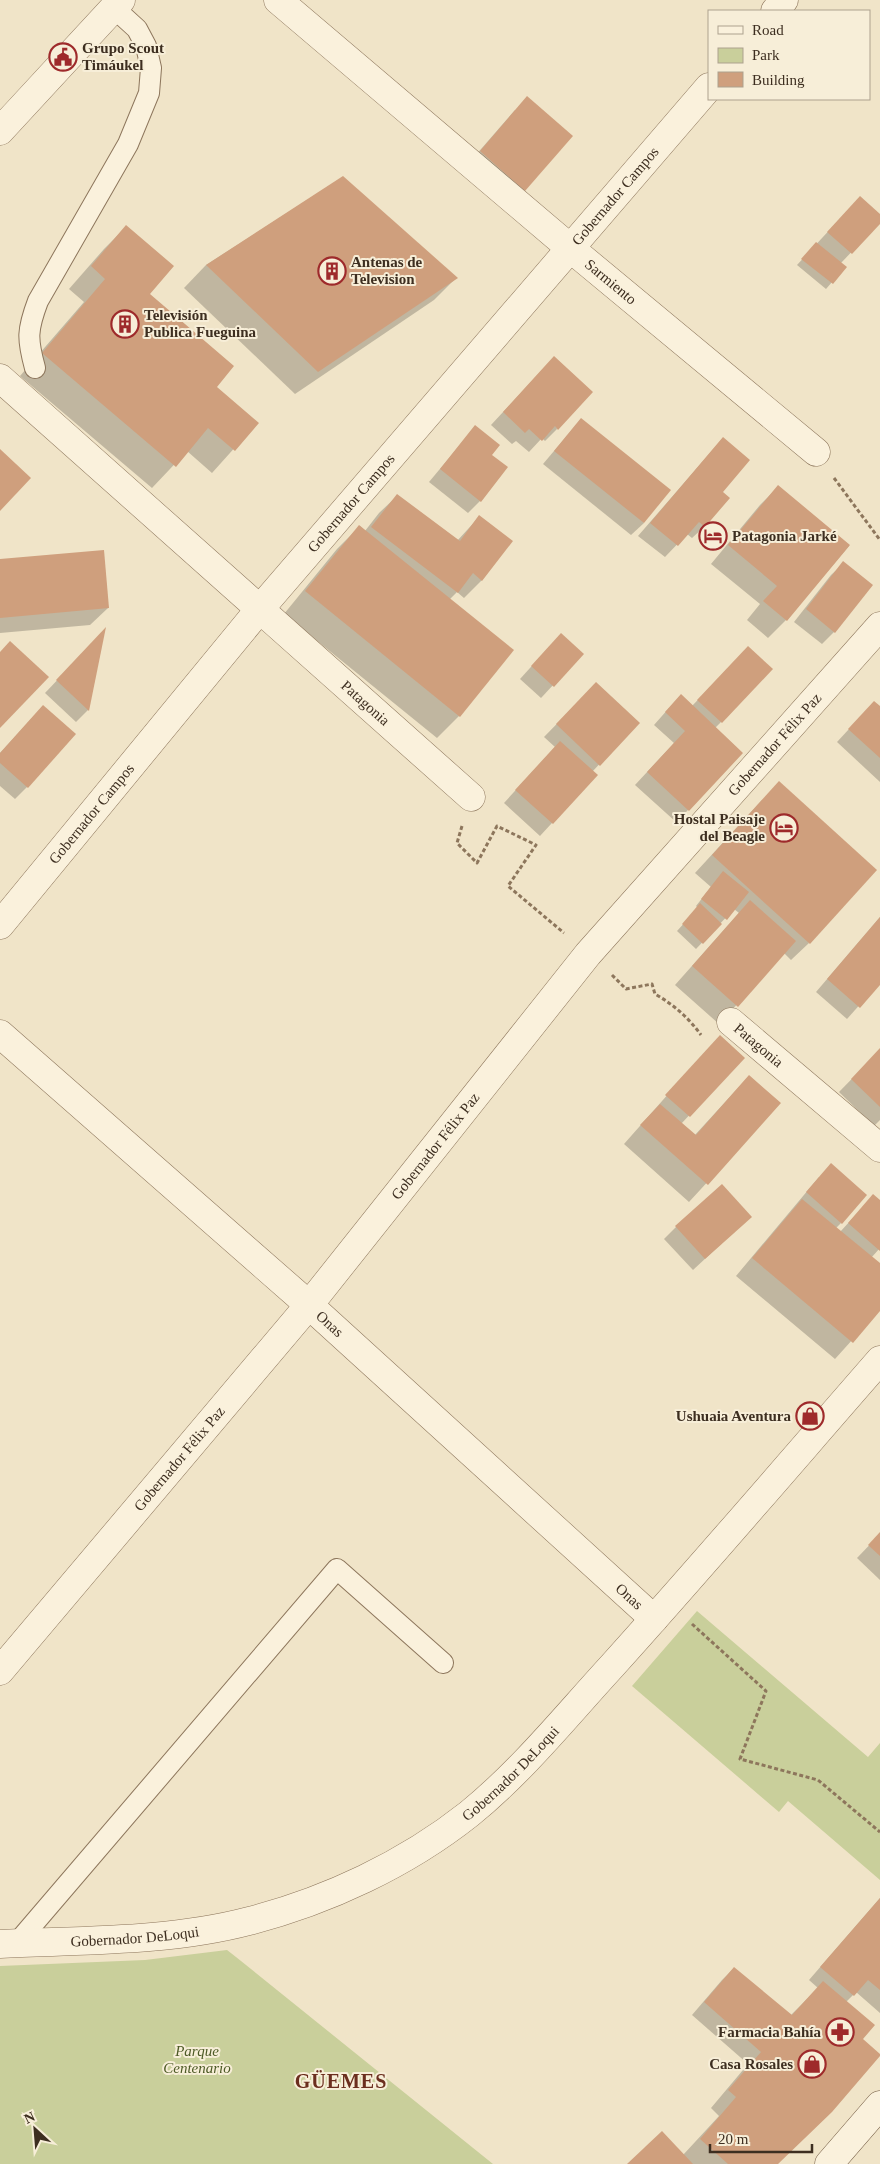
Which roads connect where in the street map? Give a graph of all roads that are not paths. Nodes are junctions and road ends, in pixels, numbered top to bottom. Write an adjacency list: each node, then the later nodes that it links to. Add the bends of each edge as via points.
1 (278, 0): 7 (street, Sarmiento)
2 (784, 0): 4 (street)
3 (117, 4): 6 (street); 8 (lane, via 146,46 150,68 149,93 128,144 38,302 30,323 29,344)
4 (775, 10)
5 (708, 88): 7 (street, Gobernador Campos)
6 (0, 131)
7 (570, 248): 10 (street, Sarmiento); 11 (street, Gobernador Campos)
8 (35, 368)
9 (0, 378): 11 (street, Patagonia)
10 (816, 452)
11 (259, 610): 13 (street, Patagonia); 14 (street, Gobernador Campos)
12 (880, 626): 18 (street, Gobernador Félix Paz, via 588,954)
13 (471, 797)
14 (0, 925)
15 (731, 1022): 17 (street, Patagonia)
16 (0, 1034): 18 (street, Onas)
17 (880, 1148)
18 (309, 1305): 20 (street, Onas); 22 (street, Gobernador Félix Paz)
19 (880, 1360): 20 (street, Gobernador DeLoqui)
20 (661, 1611): 23 (street, Gobernador DeLoqui, via 507,1781 468,1815 371,1875 330,1894 248,1921 160,1936)
21 (443, 1663): 23 (lane, via 337,1570)
22 (0, 1672)
23 (8, 1943)
24 (880, 2105): 25 (street)
25 (829, 2164)

